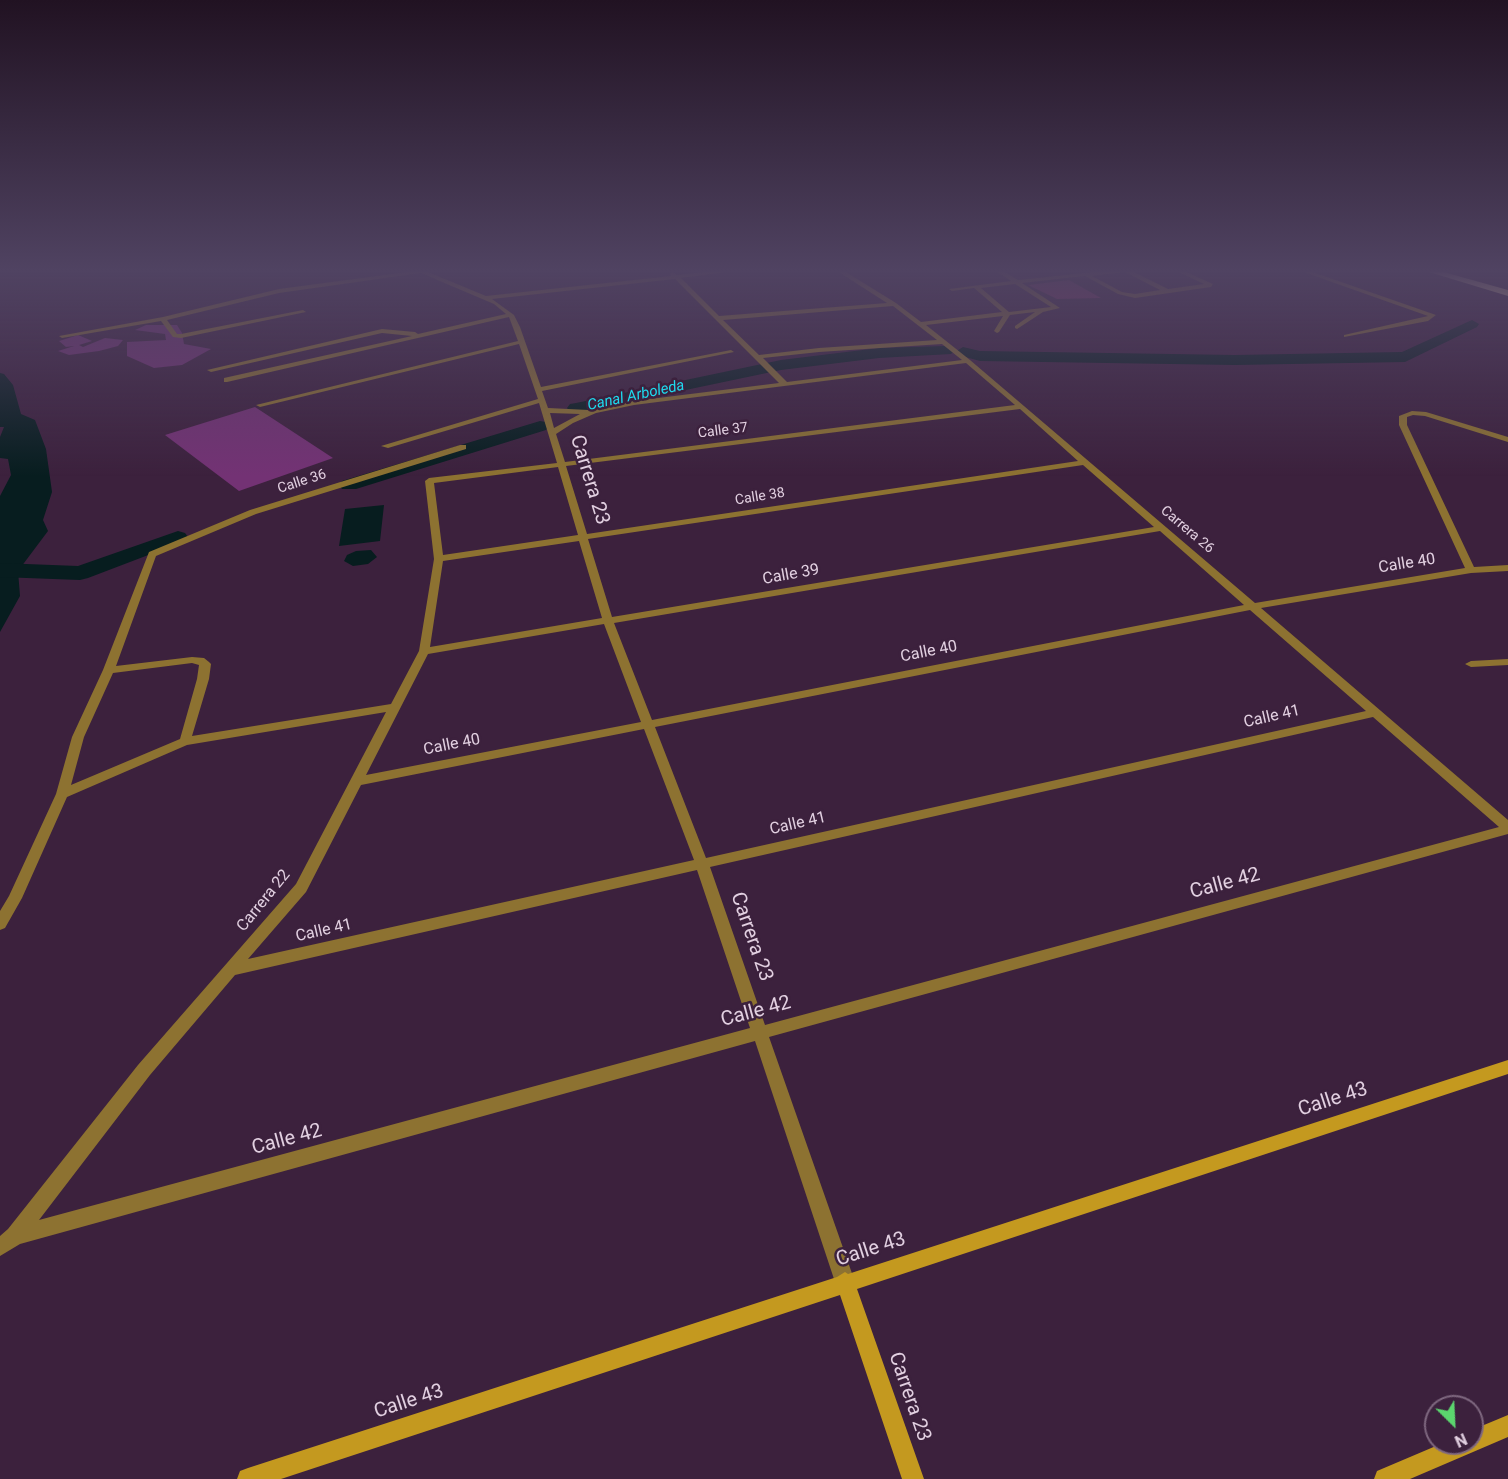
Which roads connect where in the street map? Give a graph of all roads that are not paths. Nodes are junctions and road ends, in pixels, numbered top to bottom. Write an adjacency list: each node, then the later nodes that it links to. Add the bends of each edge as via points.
1 (351, 338): 11 (street)
2 (410, 338): 12 (street)
3 (520, 338): 6 (street, Carrera 23)
4 (739, 338): 9 (street)
5 (937, 338): 7 (street, Carrera 26)
6 (522, 342): 14 (street, Carrera 23); 15 (street)
7 (942, 342): 9 (street); 10 (street, Carrera 26)
8 (731, 352): 14 (street)
9 (758, 357): 13 (street)
10 (968, 361): 13 (street); 17 (street, Carrera 26)
11 (211, 370)
12 (227, 380)
13 (783, 382): 18 (street)
14 (538, 390): 16 (street, Carrera 23)
15 (260, 405)
16 (544, 405): 18 (street, Carrera 23); 19 (street, Carrera 23); 21 (street)
17 (1021, 407): 23 (street, Carrera 26); 24 (street, Calle 37)
18 (594, 411): 19 (street)
19 (551, 434): 24 (street, Carrera 23)
20 (1508, 440): 30 (street, via 1426,414 1403,416 1403,425)
21 (385, 446)
22 (463, 447): 36 (street, Calle 36, via 253,512 152,554)
23 (1085, 462): 26 (street, Carrera 26); 27 (street, Calle 38)
24 (560, 466): 25 (street, Calle 37); 27 (street, Carrera 23)
25 (429, 482): 28 (street, Carrera 22)
26 (1163, 528): 31 (street, Carrera 26); 32 (street, Calle 39)
27 (582, 537): 28 (street, Calle 38); 32 (street, Carrera 23)
28 (439, 559): 33 (street, Carrera 22)
29 (1508, 568): 30 (street, Calle 40)
30 (1472, 570): 31 (street, Calle 40)
31 (1254, 606): 38 (street, Carrera 26); 39 (street, Calle 40)
32 (608, 621): 33 (street, Calle 39); 39 (street, Carrera 23)
33 (424, 651): 37 (street, Carrera 22)
34 (1508, 662): 35 (street)
35 (1471, 664)
36 (109, 670): 40 (street, via 192,660 205,664); 42 (street, via 78,737)
37 (396, 707): 40 (street); 41 (street, Carrera 22)
38 (1374, 713): 43 (street, Carrera 26); 44 (street, Calle 41)
39 (647, 724): 41 (street, Calle 40); 44 (street, Carrera 23)
40 (185, 741): 42 (street)
41 (358, 781): 46 (street, Carrera 22, via 301,888)
42 (62, 794): 45 (street)
43 (1508, 828): 47 (street, Calle 42)
44 (702, 864): 46 (street, Calle 41); 47 (street, Carrera 23)
45 (0, 924)
46 (229, 970): 49 (street, Carrera 22, via 144,1070)
47 (760, 1033): 49 (street, Calle 42); 51 (street, Carrera 23)
48 (1508, 1067): 51 (street, Calle 43)
49 (15, 1236): 50 (street, Carrera 22)
50 (0, 1247)
51 (845, 1282): 55 (street, Calle 43); 56 (street, Carrera 23)
52 (1508, 1426): 53 (street)
53 (1484, 1436)
54 (1440, 1455): 57 (street)
55 (248, 1479)
56 (913, 1479)
57 (1385, 1479)

